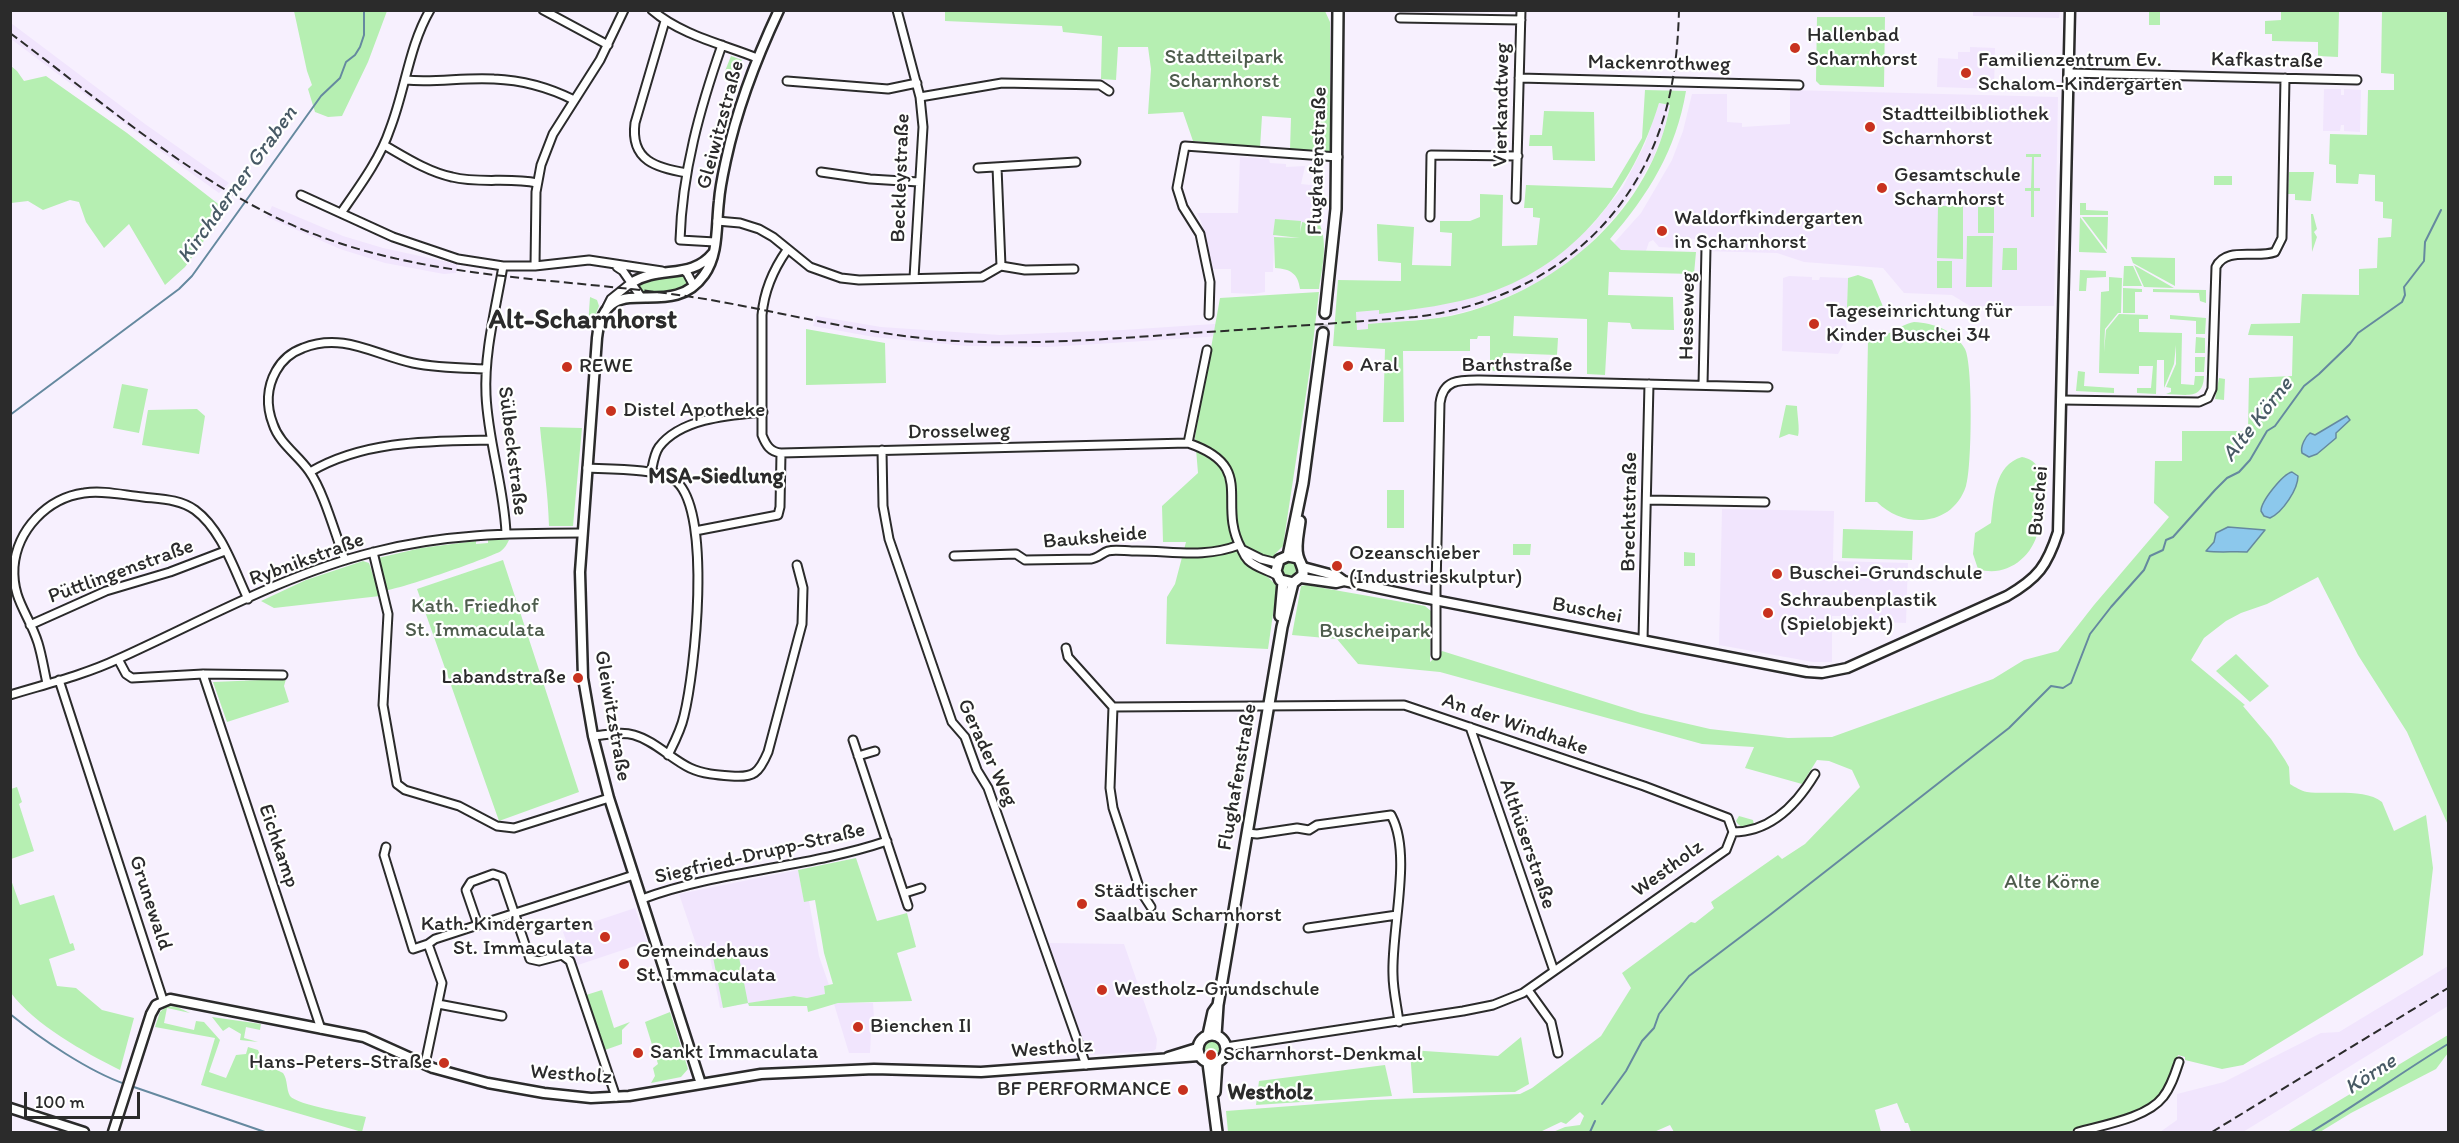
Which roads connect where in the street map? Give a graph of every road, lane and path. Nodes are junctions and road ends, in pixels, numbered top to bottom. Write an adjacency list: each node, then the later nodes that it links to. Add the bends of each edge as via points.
1 (430, 10): 19 (street)
2 (543, 10): 13 (street)
3 (624, 10): 13 (street)
4 (652, 10): 12 (street)
5 (779, 10): 15 (street, Gleiwitzstraße)
6 (897, 10): 22 (street, Beckleystraße)
7 (1338, 10): 28 (main road, Flughafenstraße)
8 (1521, 10): 11 (street, Vierkandtweg)
9 (2070, 10): 16 (street, Buschei)
10 (1400, 18): 11 (street)
11 (1521, 20): 17 (street, Vierkandtweg)
12 (666, 21): 14 (street); 34 (street, via 635,123 635,140 648,162)
13 (608, 45): 26 (street)
14 (722, 45): 15 (street); 34 (street, via 702,105)
15 (757, 58): 41 (street, Gleiwitzstraße, via 731,137)
16 (2068, 73): 18 (street, Kafkastraße); 66 (street, Buschei)
17 (1519, 78): 23 (street, Mackenrothweg); 29 (street, Vierkandtweg)
18 (2284, 78): 20 (street, Kafkastraße); 66 (street, via 2282,238 2275,252 2230,255 2223,257 2216,267 2212,390 2208,398 2199,402)
19 (406, 80): 26 (street, via 504,79); 27 (street)
20 (2357, 80)
21 (787, 81): 22 (street, via 888,89)
22 (917, 83): 25 (street, Beckleystraße)
23 (1799, 84)
24 (1109, 91): 25 (street, via 1100,84 1002,83)
25 (920, 97): 35 (street, Beckleystraße, via 923,127)
26 (574, 100): 36 (street, via 552,137)
27 (384, 145): 36 (street, via 452,177); 39 (street)
28 (1338, 156): 58 (main road, Flughafenstraße, via 1335,229); 59 (street, via 1185,146 1177,188 1183,207 1200,233 1210,282)
29 (1518, 156): 38 (street, Vierkandtweg); 40 (street, via 1431,155)
30 (1076, 162): 31 (street)
31 (997, 167): 32 (street); 49 (street)
32 (978, 168)
33 (821, 172): 35 (street)
34 (687, 173): 42 (street, via 680,240)
35 (919, 182): 53 (street, Beckleystraße)
36 (537, 183): 48 (street)
37 (301, 195): 39 (street)
38 (1516, 199)
39 (341, 213): 47 (street, via 412,245 458,259)
40 (1430, 217)
41 (717, 221): 42 (street, Gleiwitzstraße); 44 (street, via 759,229)
42 (715, 242): 45 (street, Gleiwitzstraße)
43 (1706, 248): 64 (street, Hesseweg)
44 (787, 250): 53 (street, via 810,267 835,277); 67 (street, via 763,298)
45 (713, 252): 51 (street, Gleiwitzstraße, via 699,267); 55 (street, Gleiwitzstraße, via 712,262)
46 (613, 264): 48 (street, via 589,260); 52 (street); 54 (street)
47 (503, 266): 48 (street); 62 (street, Sülbeckstraße)
48 (536, 266)
49 (1001, 266): 50 (street, via 1025,270); 53 (street, via 982,277)
50 (1074, 269)
51 (683, 270): 52 (street, Gleiwitzstraße); 55 (street)
52 (663, 271): 54 (street, Gleiwitzstraße)
53 (914, 278)
54 (631, 283): 56 (street); 57 (street, Gleiwitzstraße)
55 (694, 286): 56 (street, Gleiwitzstraße, via 670,298)
56 (641, 297): 57 (street, Gleiwitzstraße, via 621,298)
57 (607, 307): 72 (street, Gleiwitzstraße, via 597,332)
58 (1325, 313)
59 (1209, 315)
60 (1323, 333): 75 (main road)
61 (1207, 350): 69 (street)
62 (486, 369): 68 (street, Sülbeckstraße); 73 (street, via 411,363 339,341 317,342 297,350 276,372 268,406 281,439)
63 (1650, 384): 64 (street, Barthstraße); 76 (street, Brechtstraße); 94 (street, Barthstraße, via 1461,380 1449,383 1441,395 1439,425)
64 (1703, 385): 65 (street, Barthstraße)
65 (1768, 387)
66 (2061, 399): 96 (street, Buschei, via 2058,532 2042,569 2026,585 2000,600 1830,672 1807,672)
67 (763, 412): 71 (street, via 765,443 772,451); 74 (street, via 708,420 680,430 660,446)
68 (490, 440): 73 (street, via 396,445 342,458); 79 (street, Sülbeckstraße)
69 (1188, 443): 70 (street, Drosselweg); 81 (street, Drosselweg, via 1208,450 1228,470 1235,532)
70 (882, 450): 71 (street, Drosselweg); 144 (street, Gerader Weg, via 883,506 900,573 952,722 965,737 988,788)
71 (781, 453): 78 (street, via 778,515)
72 (587, 468): 74 (street); 80 (street, Gleiwitzstraße)
73 (310, 472): 87 (street)
74 (651, 473): 78 (street, via 678,483)
75 (1303, 483): 85 (main road); 86 (main road)
76 (1647, 500): 77 (street); 96 (street, Brechtstraße)
77 (1765, 502)
78 (695, 531): 111 (street, via 698,612 691,672 684,717)
79 (506, 533): 80 (street, Rybnikstraße); 83 (street, Rybnikstraße, via 447,538)
80 (582, 533): 108 (street, Gleiwitzstraße, via 579,602)
81 (1241, 547): 84 (street, Bauksheide, via 1171,554 1160,550 1108,551 1091,559 1025,560 1016,554); 88 (street, via 1261,560); 91 (street, via 1248,560)
82 (225, 552): 93 (street); 95 (street, Püttlingenstraße, via 106,591); 95 (street, via 200,515 175,501 108,493 71,496 44,510 20,541 14,583)
83 (373, 552): 87 (street, Rybnikstraße); 114 (street, via 388,614 383,705 397,784 459,806 497,826 514,828)
84 (954, 556)
85 (1287, 556): 86 (main road); 88 (main road)
86 (1298, 558): 90 (main road)
87 (345, 560): 93 (street, Rybnikstraße)
88 (1277, 563): 91 (main road, Flughafenstraße)
89 (797, 565): 111 (street, via 803,588 802,624 762,767 744,777 723,776 701,772)
90 (1303, 567): 91 (main road, Flughafenstraße); 92 (street, Buschei)
91 (1288, 580): 92 (street, Buschei, via 1336,584); 106 (main road, Flughafenstraße)
92 (1344, 581): 94 (street, Buschei)
93 (248, 599): 99 (street, Rybnikstraße)
94 (1437, 600): 96 (street, Buschei); 98 (street)
95 (30, 625): 103 (street)
96 (1643, 640)
97 (1066, 648): 105 (street, via 1068,657)
98 (1436, 655)
99 (118, 659): 100 (street, via 132,678); 102 (street, Rybnikstraße)
100 (203, 674): 101 (street); 136 (street, Eichkamp)
101 (283, 675)
102 (59, 680): 103 (street, Rybnikstraße); 132 (street, Grunewald)
103 (48, 683): 104 (street, Rybnikstraße)
104 (10, 695)
105 (1113, 707): 106 (street, An der Windhake); 124 (street, via 1113,808 1140,890)
106 (1269, 707): 107 (street, An der Windhake, via 1404,705); 116 (main road, Flughafenstraße)
107 (1470, 727): 115 (street, An der Windhake, via 1728,818); 130 (street, Althüserstraße)
108 (593, 736): 111 (street, via 635,735); 114 (street, Gleiwitzstraße)
109 (853, 740): 112 (street, Siegfried-Drupp-Straße)
110 (875, 751): 112 (street)
111 (668, 755)
112 (858, 756): 117 (street, Siegfried-Drupp-Straße)
113 (1815, 774): 115 (street, via 1803,795 1764,826 1749,832)
114 (609, 798): 119 (street, Gleiwitzstraße)
115 (1733, 832): 130 (street, Westholz, via 1725,850)
116 (1247, 833): 126 (street, via 1309,830 1317,825 1391,815 1400,858); 137 (main road, Flughafenstraße, via 1219,1014)
117 (887, 841): 121 (street, Siegfried-Drupp-Straße); 122 (street, Siegfried-Drupp-Straße, via 803,863 682,885)
118 (386, 848): 129 (street, via 384,855 413,949)
119 (634, 876): 122 (street, Gleiwitzstraße); 125 (street)
120 (921, 888): 121 (street)
121 (904, 893): 123 (street, Siegfried-Drupp-Straße)
122 (642, 899): 145 (street, Gleiwitzstraße)
123 (909, 906)
124 (1151, 907)
125 (514, 913): 127 (street); 127 (street, via 502,877 493,874 471,882 466,890); 146 (street, via 530,959 562,955 570,961)
126 (1396, 915): 128 (street); 135 (street, via 1393,976)
127 (477, 924): 129 (street)
128 (1308, 928)
129 (428, 944): 133 (street, via 442,983)
130 (1554, 972): 131 (street, Westholz)
131 (1528, 990): 135 (street, Westholz, via 1476,1009); 140 (street, via 1551,1022)
132 (163, 1000): 136 (street, Westholz); 149 (street, via 151,1014)
133 (438, 1004): 134 (street); 143 (street)
134 (501, 1016)
135 (1400, 1022): 138 (street, Westholz)
136 (321, 1029): 143 (street, Westholz, via 364,1037)
137 (1212, 1035): 138 (main road, via 1224,1041); 139 (main road, via 1200,1041)
138 (1226, 1047): 142 (main road, via 1223,1058)
139 (1198, 1052): 142 (main road); 144 (street, Westholz)
140 (1558, 1053)
141 (2179, 1062): 151 (street, via 2156,1104 2142,1113)
142 (1212, 1063): 150 (main road)
143 (425, 1064): 146 (street, Westholz, via 488,1083 544,1093)
144 (1086, 1065): 145 (street, Westholz, via 971,1072 813,1071)
145 (701, 1084): 146 (street, Westholz)
146 (616, 1097)
147 (10, 1108): 148 (street)
148 (84, 1132)
149 (113, 1132)
150 (1217, 1132)
151 (2078, 1132)

